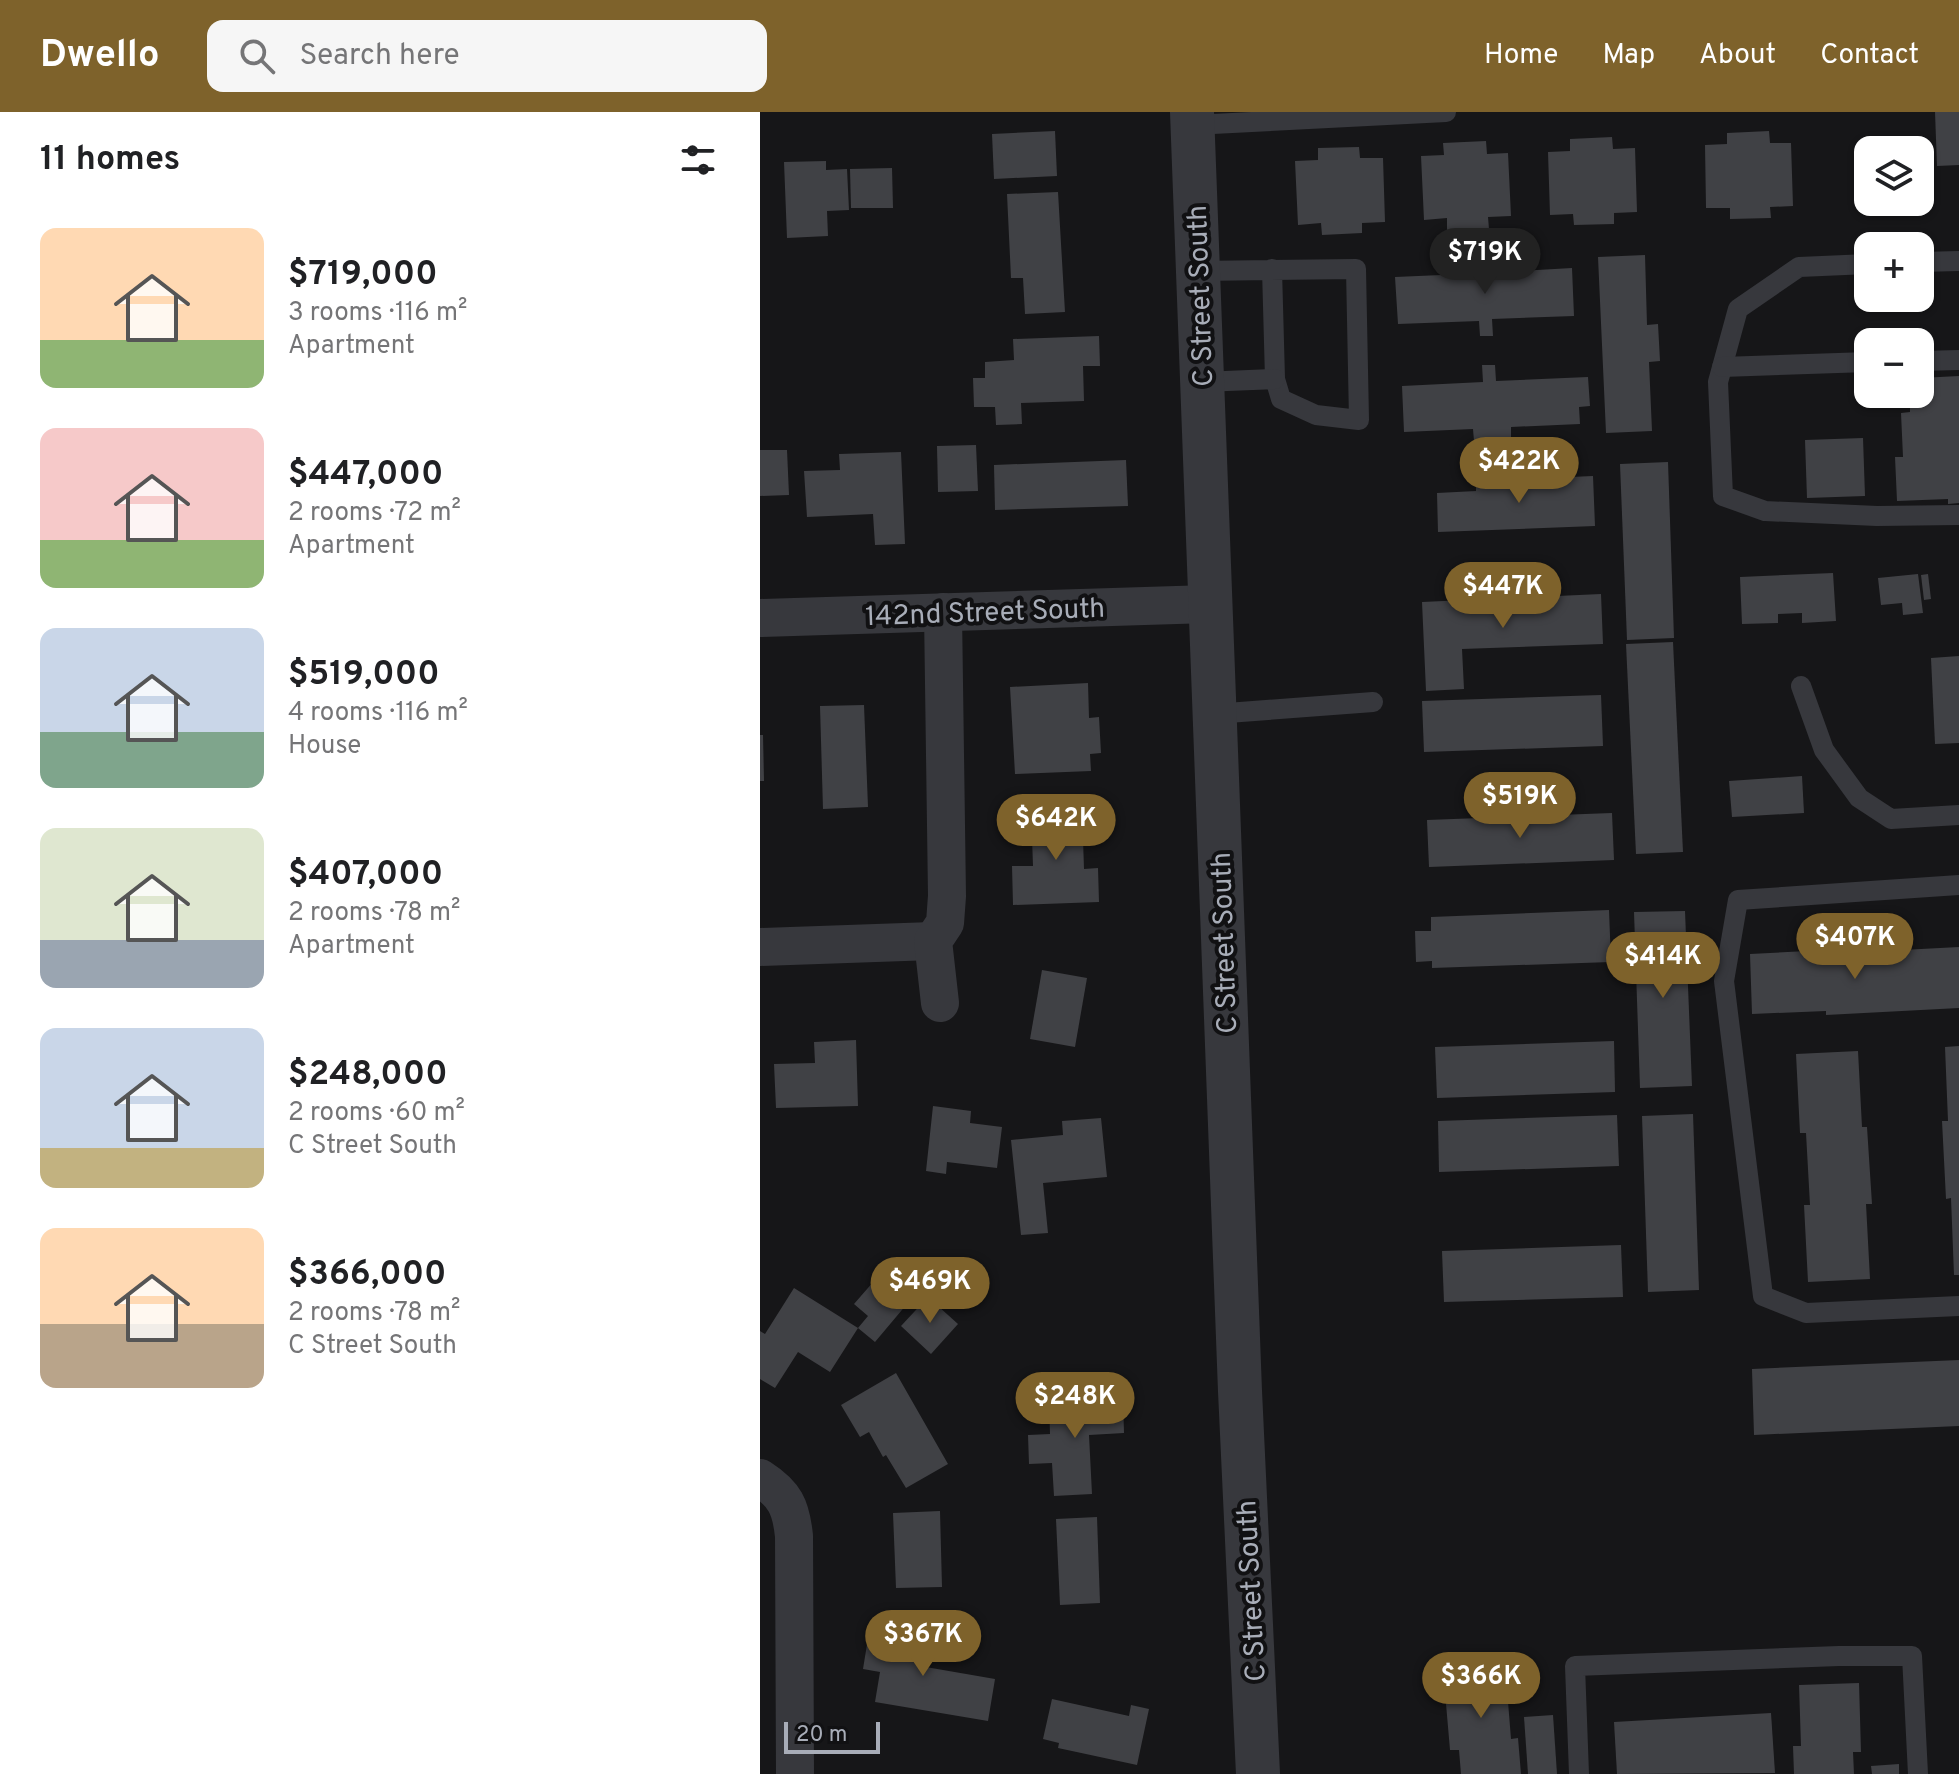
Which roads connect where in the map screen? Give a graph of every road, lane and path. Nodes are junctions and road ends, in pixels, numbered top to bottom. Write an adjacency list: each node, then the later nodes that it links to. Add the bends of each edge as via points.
1 (1446, 112): 2 (lane)
2 (1193, 118): 7 (street, C Street South)
3 (1959, 261): 4 (lane)
4 (1934, 262)
5 (1854, 265): 11 (lane, via 1799,267 1738,309)
6 (1272, 269): 7 (lane); 12 (lane); 12 (lane, via 1356,269 1359,420 1316,415 1281,399)
7 (1198, 271): 13 (street, C Street South)
8 (1959, 360): 9 (lane)
9 (1934, 361)
10 (1854, 362): 11 (lane)
11 (1722, 367): 14 (lane, via 1718,382 1723,496 1765,511)
12 (1275, 379): 13 (lane)
13 (1202, 382): 15 (street, C Street South)
14 (1959, 515)
15 (1209, 604): 16 (street, 142nd Street South); 20 (street, C Street South)
16 (943, 612): 17 (street, 142nd Street South); 23 (street, via 947,896 945,923)
17 (760, 618)
18 (1801, 686): 21 (lane, via 1824,750 1859,798 1891,819)
19 (1373, 702): 20 (lane)
20 (1214, 714): 29 (street, C Street South)
21 (1959, 815)
22 (1959, 885): 26 (lane, via 1738,900 1724,981 1763,1296 1806,1313)
23 (933, 941): 24 (street); 25 (street)
24 (760, 947)
25 (940, 1003)
26 (1959, 1306)
27 (764, 1480): 28 (street, via 792,1512)
28 (795, 1774)
29 (1258, 1774)
30 (1579, 1774): 31 (lane, via 1575,1666 1912,1656)
31 (1918, 1774)

